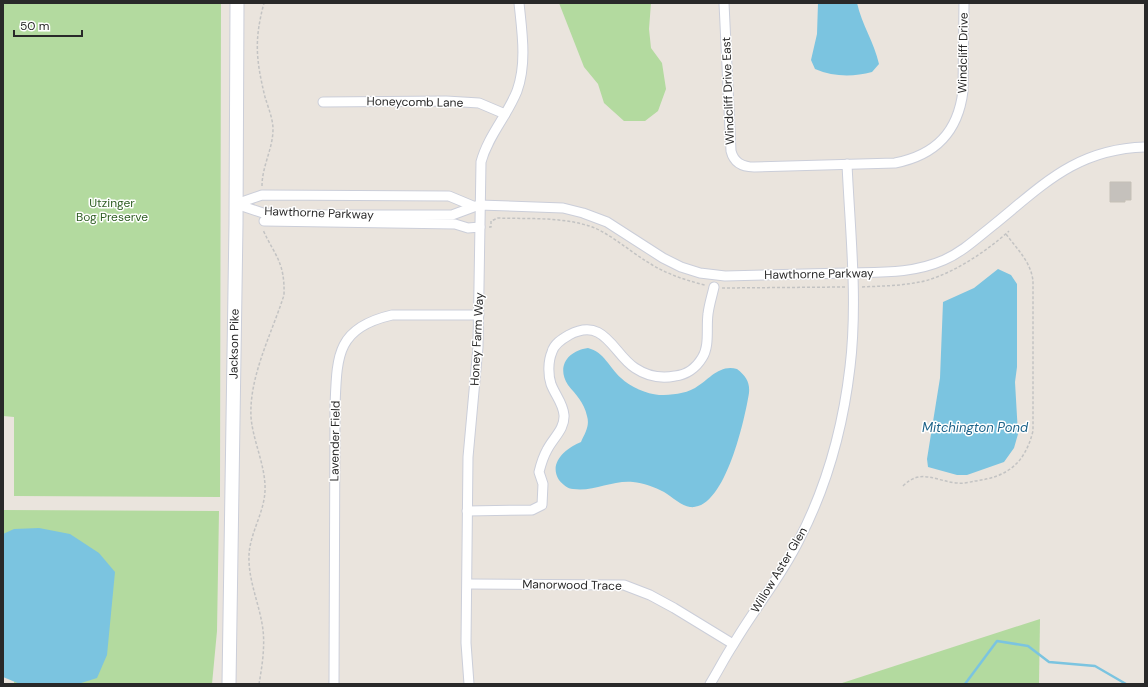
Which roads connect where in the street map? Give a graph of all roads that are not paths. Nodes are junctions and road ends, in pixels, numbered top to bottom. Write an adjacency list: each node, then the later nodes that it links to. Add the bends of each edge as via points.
1 (237, 3): 9 (main road, Jackson Pike)
2 (519, 3): 6 (street, Honey Farm Way, via 523,50 520,79)
3 (724, 3): 8 (street, Windcliff Drive East, via 730,144 733,157 748,167)
4 (964, 3): 8 (street, Windcliff Drive, via 964,91 958,117 950,130 940,143 914,158 895,163)
5 (323, 102): 6 (street, Honeycomb Lane, via 446,101 479,104)
6 (504, 114): 10 (street, Honey Farm Way, via 484,149 480,162)
7 (1145, 147): 13 (street, Hawthorne Parkway, via 1106,151 1065,168 966,247 944,260 903,272)
8 (847, 164): 13 (street, Willow Aster Glen)
9 (236, 204): 10 (street, Hawthorne Parkway, via 263,213 304,215 452,215); 10 (street, Hawthorne Parkway, via 262,195 449,196); 19 (main road, Jackson Pike)
10 (476, 206): 12 (street, Honey Farm Way); 13 (street, Hawthorne Parkway, via 563,208 583,213 606,222 663,258 700,273 725,276)
11 (264, 221): 12 (street, via 455,224)
12 (480, 228): 15 (street, Honey Farm Way)
13 (852, 272): 18 (street, Willow Aster Glen, via 850,366 832,458 818,500 799,541)
14 (714, 287): 16 (street, via 703,357 694,367 681,375 666,378 650,376 629,363 610,340 600,333 587,330 572,333 560,340 552,350 549,367 551,385 559,398 564,416 560,432 548,448 540,467 539,472 544,484 542,505 532,510)
15 (479, 315): 16 (street, Honey Farm Way, via 468,457); 20 (street, Lavender Field, via 392,315 378,318 366,323 350,337 337,360)
16 (467, 511): 17 (street, Honey Farm Way)
17 (468, 584): 18 (street, Manorwood Trace, via 624,585 650,595); 21 (street, Honey Farm Way, via 466,643)
18 (733, 644): 22 (street, Willow Aster Glen)
19 (229, 684)
20 (334, 684)
21 (469, 684)
22 (710, 684)

